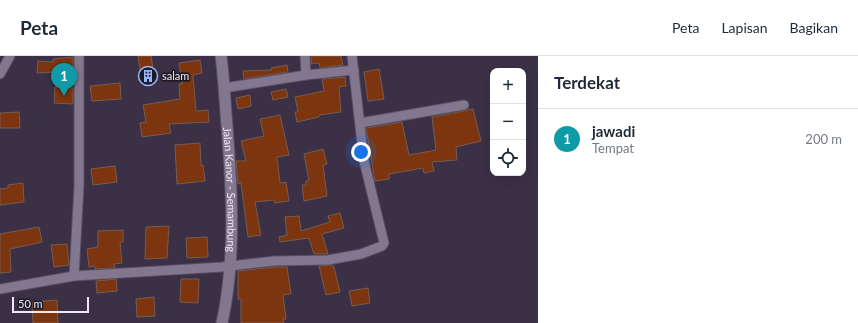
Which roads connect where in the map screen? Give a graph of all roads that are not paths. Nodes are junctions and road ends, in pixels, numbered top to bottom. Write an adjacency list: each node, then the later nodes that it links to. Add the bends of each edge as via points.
1 (10, 56): 7 (street)
2 (79, 56): 13 (street, via 79,186)
3 (221, 56): 9 (street, Jalan Kanor - Semambung)
4 (305, 56): 8 (street)
5 (352, 56): 6 (street)
6 (354, 70): 8 (street); 11 (street)
7 (0, 74)
8 (306, 75): 9 (street)
9 (224, 88): 12 (street, Jalan Kanor - Semambung, via 230,159)
10 (464, 105): 11 (street)
11 (360, 123): 12 (street, via 366,175 384,245 366,252 328,260 274,261)
12 (226, 267): 13 (street); 15 (street, Jalan Kanor - Semambung, via 228,289)
13 (74, 276): 14 (street)
14 (0, 289)
15 (222, 323)

